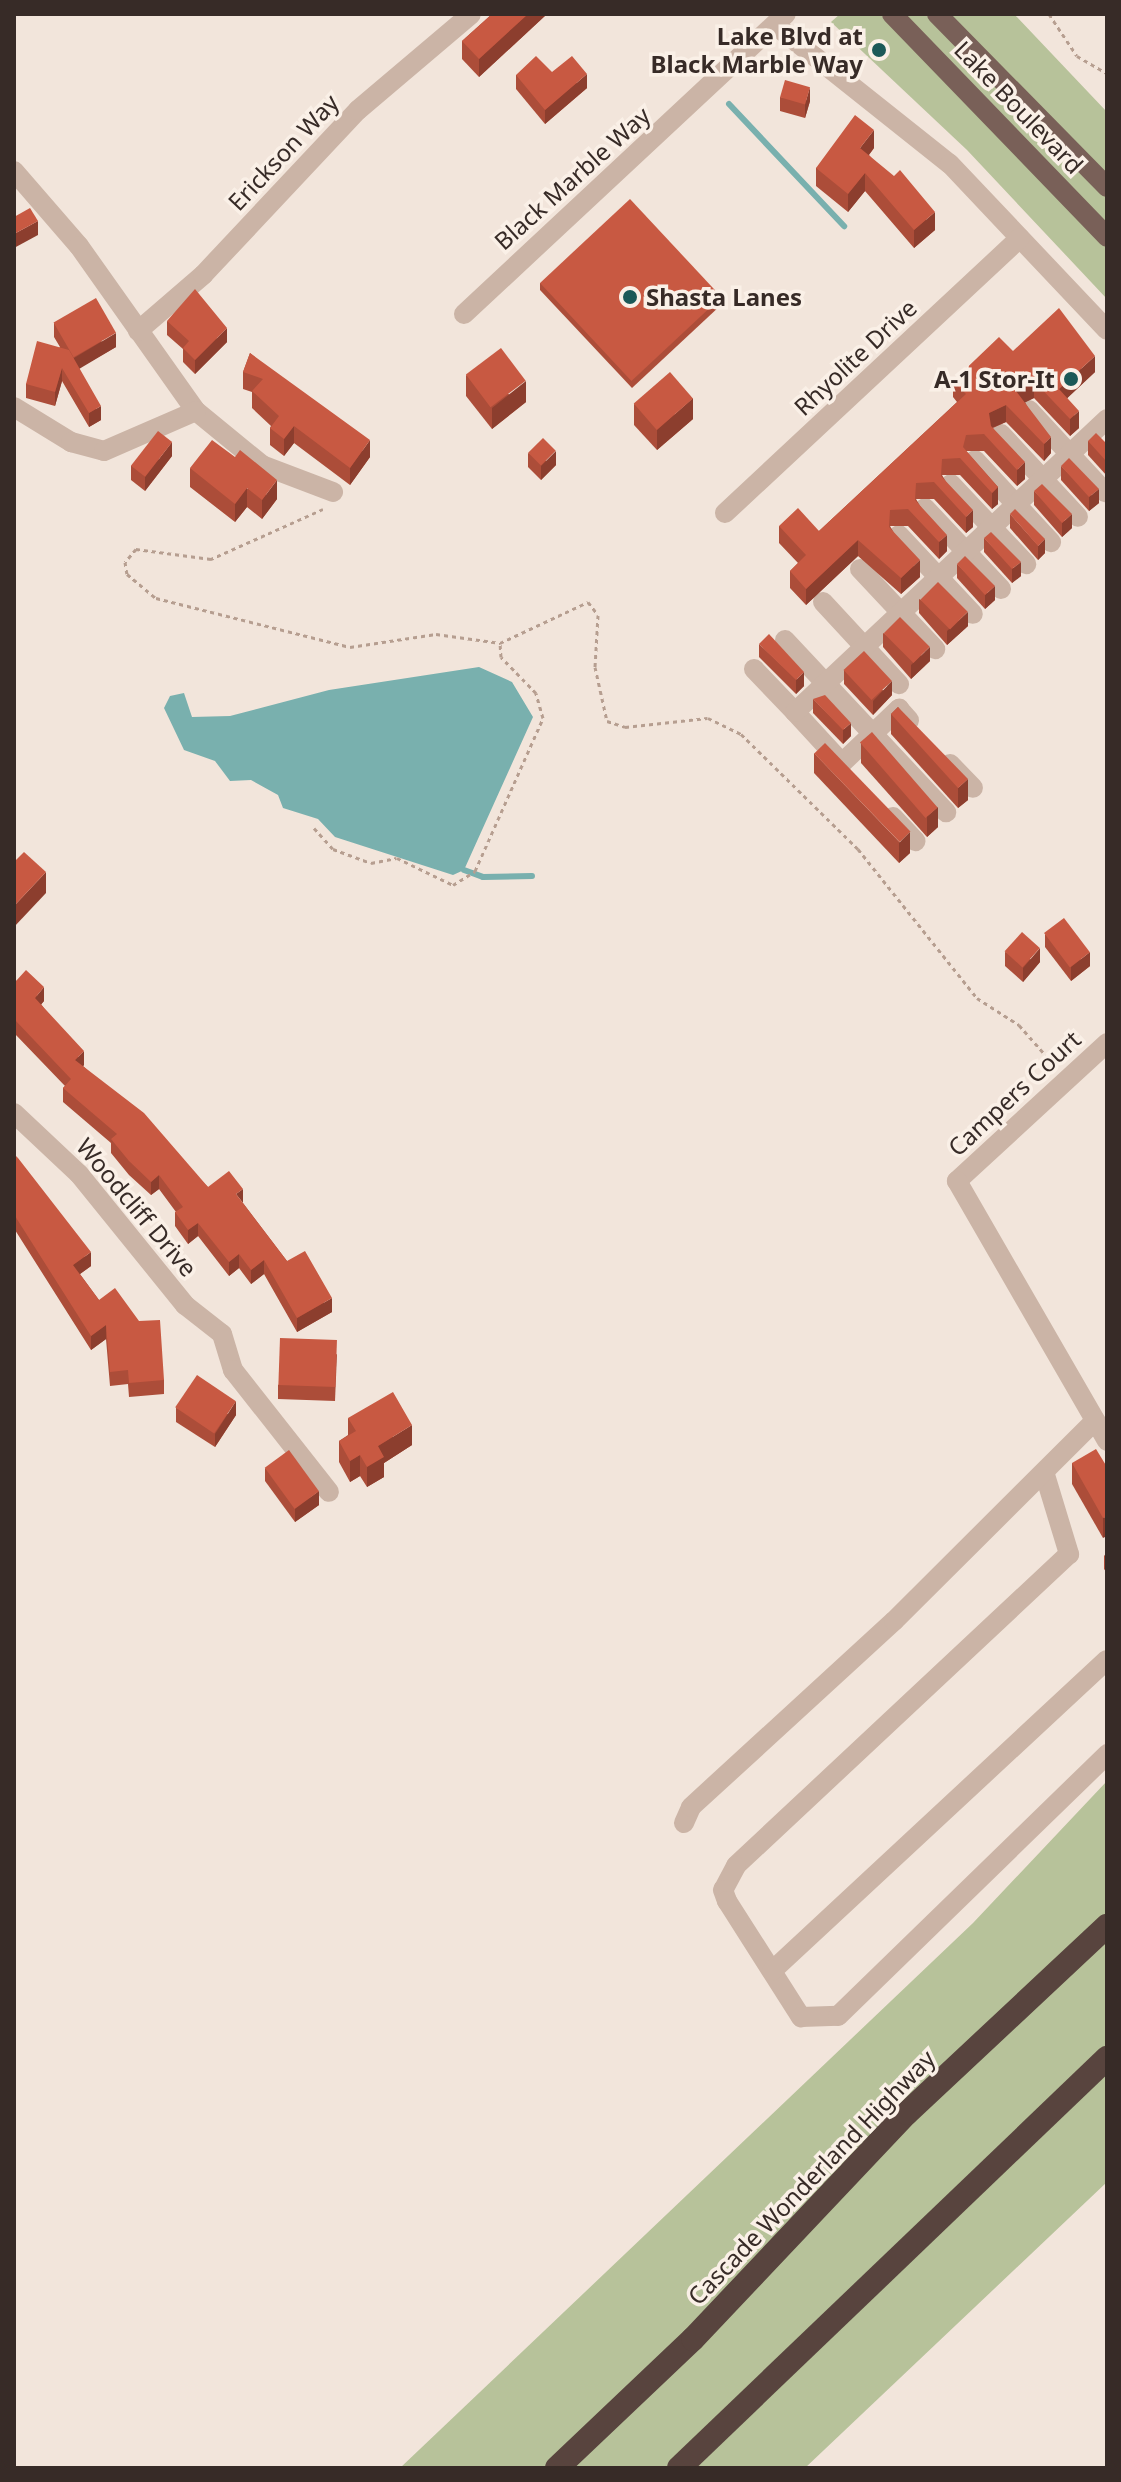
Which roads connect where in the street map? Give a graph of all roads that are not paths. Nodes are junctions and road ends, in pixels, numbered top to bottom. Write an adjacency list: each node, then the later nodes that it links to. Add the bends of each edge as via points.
1 (471, 14): 11 (street, Erickson Way, via 358,110 203,275)
2 (892, 14): 7 (main road, Lake Boulevard)
3 (937, 14): 6 (main road, Lake Boulevard)
4 (780, 19): 8 (street, via 933,149); 9 (street, Black Marble Way)
5 (14, 171): 11 (street, via 79,246)
6 (1107, 187)
7 (1107, 237)
8 (1020, 238): 10 (street); 25 (street, Rhyolite Drive)
9 (464, 314)
10 (1107, 330)
11 (138, 331): 14 (street)
12 (14, 407): 14 (street, via 71,442 104,451)
13 (1029, 410): 17 (street)
14 (196, 411): 21 (street, via 262,465)
15 (1107, 419): 17 (street)
16 (1001, 434): 19 (street)
17 (1070, 454): 19 (street); 22 (street)
18 (975, 460): 23 (street)
19 (1043, 479): 23 (street); 26 (street)
20 (951, 484): 27 (street)
21 (333, 492)
22 (1105, 492)
23 (1016, 504): 27 (street); 29 (street)
24 (925, 508): 30 (street)
25 (725, 513)
26 (1078, 517)
27 (991, 527): 30 (street); 31 (street)
28 (899, 535): 33 (street)
29 (1051, 542)
30 (965, 552): 33 (street); 34 (street)
31 (1026, 564)
32 (860, 569): 36 (street)
33 (939, 577): 36 (street); 37 (street)
34 (1001, 589)
35 (823, 602): 39 (street)
36 (901, 613): 39 (street); 40 (street)
37 (973, 614)
38 (785, 640): 42 (street)
39 (865, 646): 42 (street); 43 (street)
40 (935, 649)
41 (754, 669): 44 (street)
42 (825, 683): 44 (street); 45 (street)
43 (899, 684)
44 (795, 712): 46 (street)
45 (873, 734): 46 (street); 47 (street, via 899,709); 48 (street)
46 (842, 763): 49 (street)
47 (973, 788)
48 (946, 812)
49 (915, 841)
50 (1107, 1043): 52 (street, Campers Court, via 957,1181)
51 (14, 1113): 55 (street, Woodcliff Drive, via 79,1174 185,1305 222,1334 233,1370)
52 (1095, 1421): 53 (street); 54 (street)
53 (1107, 1441)
54 (1045, 1475): 58 (street, via 691,1807); 62 (street, via 1069,1554 728,1878 727,1901)
55 (329, 1492)
56 (1107, 1660): 62 (street)
57 (1107, 1754): 62 (street, via 838,2016 801,2017)
58 (684, 1823)
59 (1107, 1913): 61 (highway)
60 (1107, 1926): 61 (highway, Cascade Wonderland Highway)
61 (1074, 1955): 64 (highway, Cascade Wonderland Highway)
62 (772, 1971)
63 (1107, 2058): 65 (highway)
64 (557, 2468)
65 (679, 2468)

